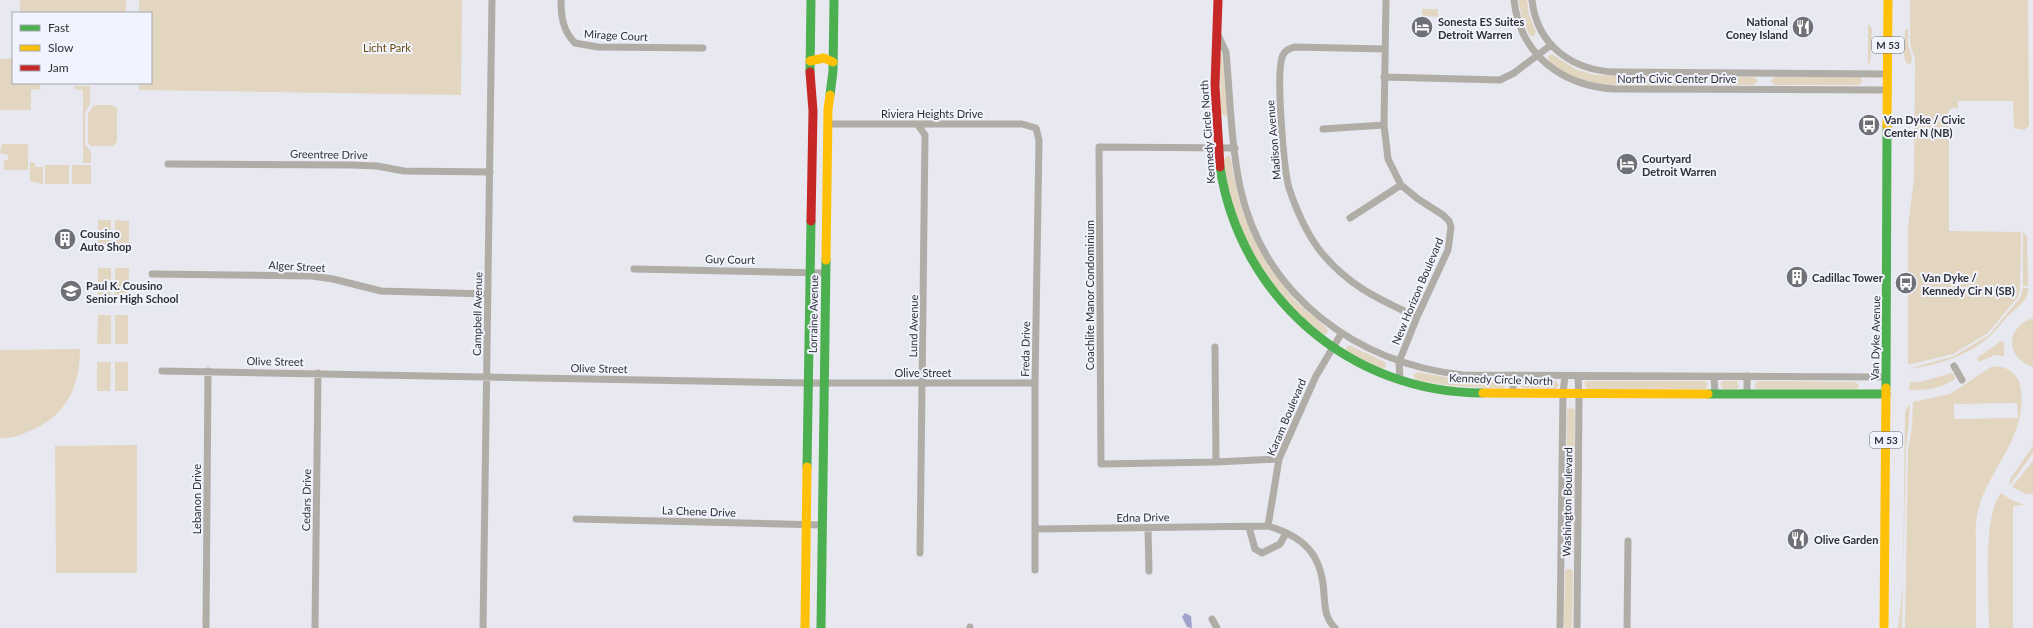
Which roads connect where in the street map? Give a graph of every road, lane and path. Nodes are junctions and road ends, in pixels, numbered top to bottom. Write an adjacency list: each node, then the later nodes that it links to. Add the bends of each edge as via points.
1 (492, 0): 28 (street, Campbell Avenue)
2 (561, 0): 12 (street, Mirage Court, via 565,32 575,43 598,47)
3 (811, 0): 15 (street, Lorraine Avenue)
4 (834, 0): 16 (street, Lorraine Avenue)
5 (1218, 0): 10 (street, Kennedy Circle North)
6 (1386, 0): 13 (street, New Horizon Boulevard)
7 (1514, 0): 14 (street, North Civic Center Drive, via 1521,28)
8 (1532, 0): 11 (street, North Civic Center Drive, via 1539,27)
9 (1888, 0): 17 (street, Van Dyke Avenue / M 53)
10 (1218, 34): 25 (street, Kennedy Circle North, via 1215,80); 26 (street, Kennedy Circle North, via 1226,52)
11 (1551, 45): 14 (street); 17 (street, North Civic Center Drive, via 1574,63 1605,72)
12 (703, 48)
13 (1385, 49): 18 (street, New Horizon Boulevard); 36 (street, Madison Avenue, via 1295,47 1286,51 1282,56 1280,74 1285,167 1289,188 1301,220 1318,248 1339,272 1369,295)
14 (1538, 55): 18 (street, via 1500,80); 19 (street, North Civic Center Drive, via 1564,76 1588,87)
15 (810, 61): 16 (street, via 824,58); 32 (street, Lorraine Avenue, via 813,110)
16 (833, 62): 20 (street, Lorraine Avenue)
17 (1888, 74): 19 (street, Van Dyke Avenue / M 53)
18 (1384, 77): 22 (street, New Horizon Boulevard)
19 (1887, 90): 51 (street, Van Dyke Avenue / M 53)
20 (828, 124): 21 (street, Riviera Heights Drive); 33 (street, Lorraine Avenue)
21 (918, 124): 23 (street, Riviera Heights Drive, via 1022,124); 54 (street, Lund Avenue, via 925,135)
22 (1384, 125): 24 (street); 29 (street, New Horizon Boulevard, via 1388,159)
23 (1036, 128): 57 (street, Freda Drive, via 1039,140)
24 (1323, 129)
25 (1219, 148): 26 (street, Coachlite Manor Condominium); 39 (street, Kennedy Circle North, via 1225,195 1232,219 1249,256 1282,304); 65 (street, Coachlite Manor Condominium, via 1099,147 1101,464)
26 (1235, 148): 37 (street, Kennedy Circle North, via 1247,210 1262,246 1276,270 1294,292 1312,311)
27 (168, 164): 28 (street, Greentree Drive, via 352,165 404,171)
28 (490, 172): 35 (street, Campbell Avenue)
29 (1401, 185): 30 (street); 36 (street, New Horizon Boulevard, via 1443,215 1451,227 1448,250)
30 (1350, 218)
31 (634, 268): 32 (street, Guy Court)
32 (810, 273): 33 (street, Guy Court); 55 (street, Lorraine Avenue)
33 (826, 273): 56 (street, Lorraine Avenue)
34 (152, 274): 35 (street, Alger Street, via 312,276 381,291)
35 (487, 294): 50 (street, Campbell Avenue)
36 (1417, 317): 40 (street, New Horizon Boulevard)
37 (1342, 334): 39 (street, Karam Boulevard); 40 (street, Kennedy Circle North)
38 (1215, 347): 65 (street)
39 (1332, 347): 52 (street, Kennedy Circle North, via 1363,365); 64 (street, Karam Boulevard, via 1304,399)
40 (1399, 362): 45 (street, Kennedy Circle North, via 1451,374); 52 (street, New Horizon Boulevard)
41 (1954, 366): 53 (street)
42 (162, 371): 43 (street, Olive Street)
43 (208, 371): 44 (street, Olive Street); 79 (street, Lebanon Drive)
44 (318, 373): 50 (street, Olive Street); 80 (street, Cedars Drive)
45 (1513, 376): 46 (street, Kennedy Circle North); 58 (street)
46 (1565, 376): 47 (street, Kennedy Circle North); 59 (street, Washington Boulevard)
47 (1578, 376): 48 (street, Kennedy Circle North); 60 (street, Washington Boulevard)
48 (1714, 376): 49 (street, Kennedy Circle North); 62 (street)
49 (1747, 376): 51 (street, Kennedy Circle North); 61 (street)
50 (487, 377): 55 (street, Olive Street); 81 (street, Campbell Avenue)
51 (1886, 377): 63 (street, Van Dyke Avenue / M 53)
52 (1400, 379): 58 (street, Kennedy Circle North, via 1457,391)
53 (1962, 380)
54 (922, 382): 56 (street, Olive Street); 57 (street, Olive Street); 75 (street, Lund Avenue)
55 (808, 383): 56 (street, Olive Street); 67 (street, Lorraine Avenue)
56 (824, 383): 68 (street, Lorraine Avenue)
57 (1035, 383): 72 (street, Freda Drive)
58 (1513, 393): 59 (street, Kennedy Circle North)
59 (1563, 393): 60 (street, Kennedy Circle North); 86 (street, Washington Boulevard)
60 (1580, 393): 62 (street, Kennedy Circle North); 87 (street, Washington Boulevard)
61 (1747, 393): 62 (street, Kennedy Circle North); 63 (street, Kennedy Circle North)
62 (1715, 394)
63 (1886, 394): 89 (street, Van Dyke Avenue / M 53)
64 (1279, 459): 65 (street, Coachlite Manor Condominium); 69 (street, Karam Boulevard)
65 (1216, 462)
66 (576, 519): 67 (street, La Chene Drive)
67 (807, 525): 68 (street, La Chene Drive); 82 (street, Lorraine Avenue)
68 (822, 525): 83 (street, Lorraine Avenue)
69 (1268, 526): 70 (street, Edna Drive); 73 (street)
70 (1250, 527): 71 (street, Edna Drive); 73 (street, via 1255,549 1262,553 1280,544)
71 (1148, 528): 72 (street, Edna Drive); 77 (street)
72 (1036, 529): 76 (street, Freda Drive)
73 (1286, 533): 85 (street, via 1308,547 1318,562 1323,580 1326,612)
74 (1628, 541): 88 (street)
75 (920, 553)
76 (1035, 570)
77 (1149, 571)
78 (1212, 620): 84 (street)
79 (206, 628)
80 (315, 628)
81 (483, 628)
82 (805, 628)
83 (821, 628)
84 (1217, 628)
85 (1335, 628)
86 (1560, 628)
87 (1577, 628)
88 (1627, 628)
89 (1884, 628)

